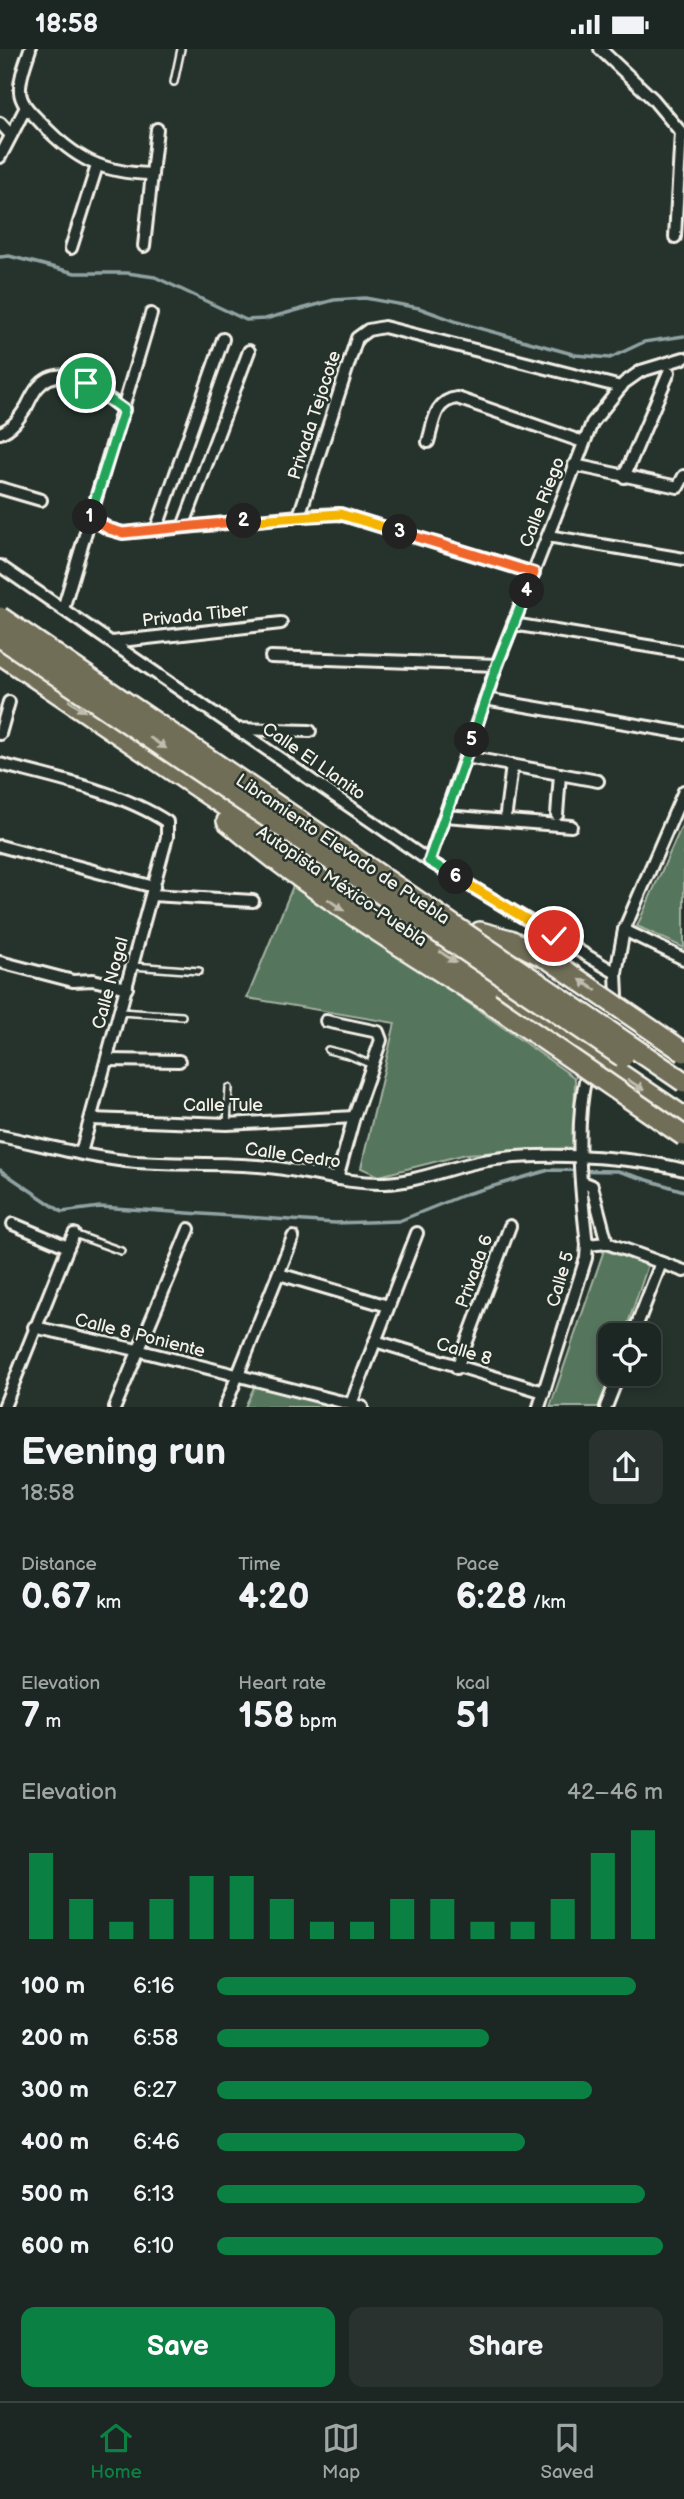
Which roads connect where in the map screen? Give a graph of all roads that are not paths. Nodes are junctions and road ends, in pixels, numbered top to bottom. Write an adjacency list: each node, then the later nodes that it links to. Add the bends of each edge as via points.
1 (30, 49): 5 (street, via 20,89)
2 (181, 49): 4 (lane)
3 (600, 49): 8 (street)
4 (174, 82)
5 (26, 107): 9 (street); 11 (street, via 66,148)
6 (0, 123): 9 (street)
7 (157, 129): 12 (street)
8 (682, 134): 13 (street)
9 (10, 135): 10 (street)
10 (0, 157)
11 (97, 166): 12 (street); 15 (street)
12 (152, 174): 14 (street)
13 (675, 237)
14 (144, 246)
15 (71, 248)
16 (151, 314): 22 (street)
17 (223, 339): 34 (street)
18 (249, 351): 33 (street)
19 (684, 358): 21 (street, Calle Riego, via 641,371)
20 (669, 372): 28 (street)
21 (621, 387): 25 (street, Calle Riego, via 592,423); 31 (street, Privada Tejocote, via 384,327 368,330 357,338)
22 (124, 410): 23 (street, via 73,376 52,378 39,386 17,423); 32 (street)
23 (0, 433)
24 (428, 442): 25 (street, via 439,406 446,399 457,398)
25 (583, 443): 26 (street, Calle Riego)
26 (574, 465): 28 (street); 35 (street, Calle Riego)
27 (684, 476): 28 (street, via 678,487)
28 (624, 477)
29 (0, 488): 30 (street)
30 (41, 500)
31 (299, 516): 33 (street); 38 (street, via 340,514)
32 (90, 518): 34 (street, via 123,533); 40 (street)
33 (183, 527): 34 (street)
34 (156, 530)
35 (548, 536): 36 (street); 38 (street, Calle Riego)
36 (684, 559)
37 (0, 566): 40 (street, Calle El Llanito)
38 (534, 573): 43 (street, Calle Riego)
39 (0, 608): 72 (highway)
40 (63, 609): 45 (street, Calle El Llanito)
41 (0, 617): 90 (highway, Libramiento Elevado de Puebla, bridge)
42 (281, 623): 45 (street, Privada Tiber)
43 (513, 624): 46 (street); 49 (street, Calle Riego)
44 (0, 637): 92 (highway, Libramiento Elevado de Puebla, one-way to 92, bridge)
45 (112, 642): 52 (street, Calle El Llanito)
46 (684, 652)
47 (0, 654): 61 (highway, Autopista México-Puebla, one-way to 61)
48 (271, 657): 49 (street)
49 (497, 665): 50 (street, Calle Riego)
50 (485, 699): 54 (street); 56 (street, Calle Riego)
51 (9, 702): 55 (street)
52 (237, 729): 53 (street); 68 (street, Calle El Llanito)
53 (310, 731)
54 (684, 733)
55 (0, 734)
56 (466, 757): 58 (street); 65 (street, Calle Riego)
57 (0, 764): 69 (street, Calle Nogal, via 83,786 167,822)
58 (512, 765): 59 (street); 63 (street)
59 (560, 774): 60 (street); 64 (street)
60 (598, 781)
61 (190, 783): 94 (highway, Autopista México-Puebla, one-way to 94); 98 (highway, one-way to 98, bridge, via 219,815 310,887)
62 (684, 791): 71 (street)
63 (506, 813)
64 (557, 815)
65 (445, 816): 66 (street); 68 (street, Calle Riego)
66 (571, 826)
67 (0, 846): 69 (street)
68 (429, 861): 77 (street, Calle El Llanito)
69 (153, 891): 70 (street); 75 (street, Calle Nogal)
70 (253, 901)
71 (624, 930): 73 (street); 77 (street)
72 (480, 932): 84 (highway, one-way to 72, bridge, via 550,960 510,940); 88 (highway)
73 (684, 959)
74 (0, 962): 78 (street, via 74,981)
75 (133, 966): 76 (lane); 78 (street, Calle Nogal)
76 (199, 971)
77 (616, 973): 79 (street)
78 (127, 988): 80 (street, Calle Nogal)
79 (617, 996)
80 (120, 1012): 81 (lane); 85 (street, Calle Nogal)
81 (182, 1016)
82 (326, 1021): 87 (street, via 378,1032 381,1040)
83 (328, 1051): 87 (lane)
84 (684, 1052)
85 (107, 1060): 86 (street); 95 (street, Calle Nogal)
86 (179, 1061)
87 (372, 1065): 93 (street)
88 (684, 1070)
89 (586, 1076): 100 (street, Calle 5)
90 (684, 1082)
91 (229, 1088): 96 (lane)
92 (684, 1097)
93 (354, 1117): 96 (street, Calle Tule); 102 (street)
94 (684, 1117)
95 (91, 1119): 96 (street, Calle Tule); 99 (street, Calle Nogal)
96 (227, 1125)
97 (0, 1136): 99 (street, Calle Cedro)
98 (684, 1136)
99 (82, 1153): 102 (street, Calle Cedro, via 136,1162 266,1166)
100 (581, 1159): 101 (street, Calle Cedro, via 628,1160); 102 (street, Calle Cedro, via 486,1160 384,1183); 103 (street, Calle 5)
101 (684, 1170)
102 (337, 1179)
103 (582, 1180): 110 (street, via 592,1186); 111 (street, Calle 5)
104 (13, 1224): 112 (street)
105 (510, 1226): 122 (street, Privada 6)
106 (189, 1229): 121 (street)
107 (417, 1233): 117 (street)
108 (74, 1234): 112 (street); 113 (lane)
109 (293, 1237): 116 (street)
110 (607, 1243): 111 (street); 114 (street)
111 (587, 1245): 125 (street, Calle 5)
112 (68, 1247): 119 (street)
113 (121, 1251)
114 (661, 1263): 115 (street); 118 (street)
115 (684, 1271)
116 (279, 1274): 117 (street); 123 (street)
117 (388, 1306): 120 (street)
118 (638, 1323)
119 (34, 1328): 121 (street, Calle 8 Poniente); 127 (street)
120 (375, 1341): 122 (street, Calle 8); 126 (street)
121 (137, 1350): 123 (street, Calle 8 Poniente); 128 (street)
122 (457, 1368): 125 (street, Calle 8)
123 (236, 1377): 126 (street, Calle 8 Poniente); 129 (street)
124 (614, 1386): 131 (street)
125 (544, 1392): 130 (street, Calle 5)
126 (357, 1406)
127 (4, 1407)
128 (115, 1407)
129 (225, 1407)
130 (538, 1407)
131 (606, 1407)

